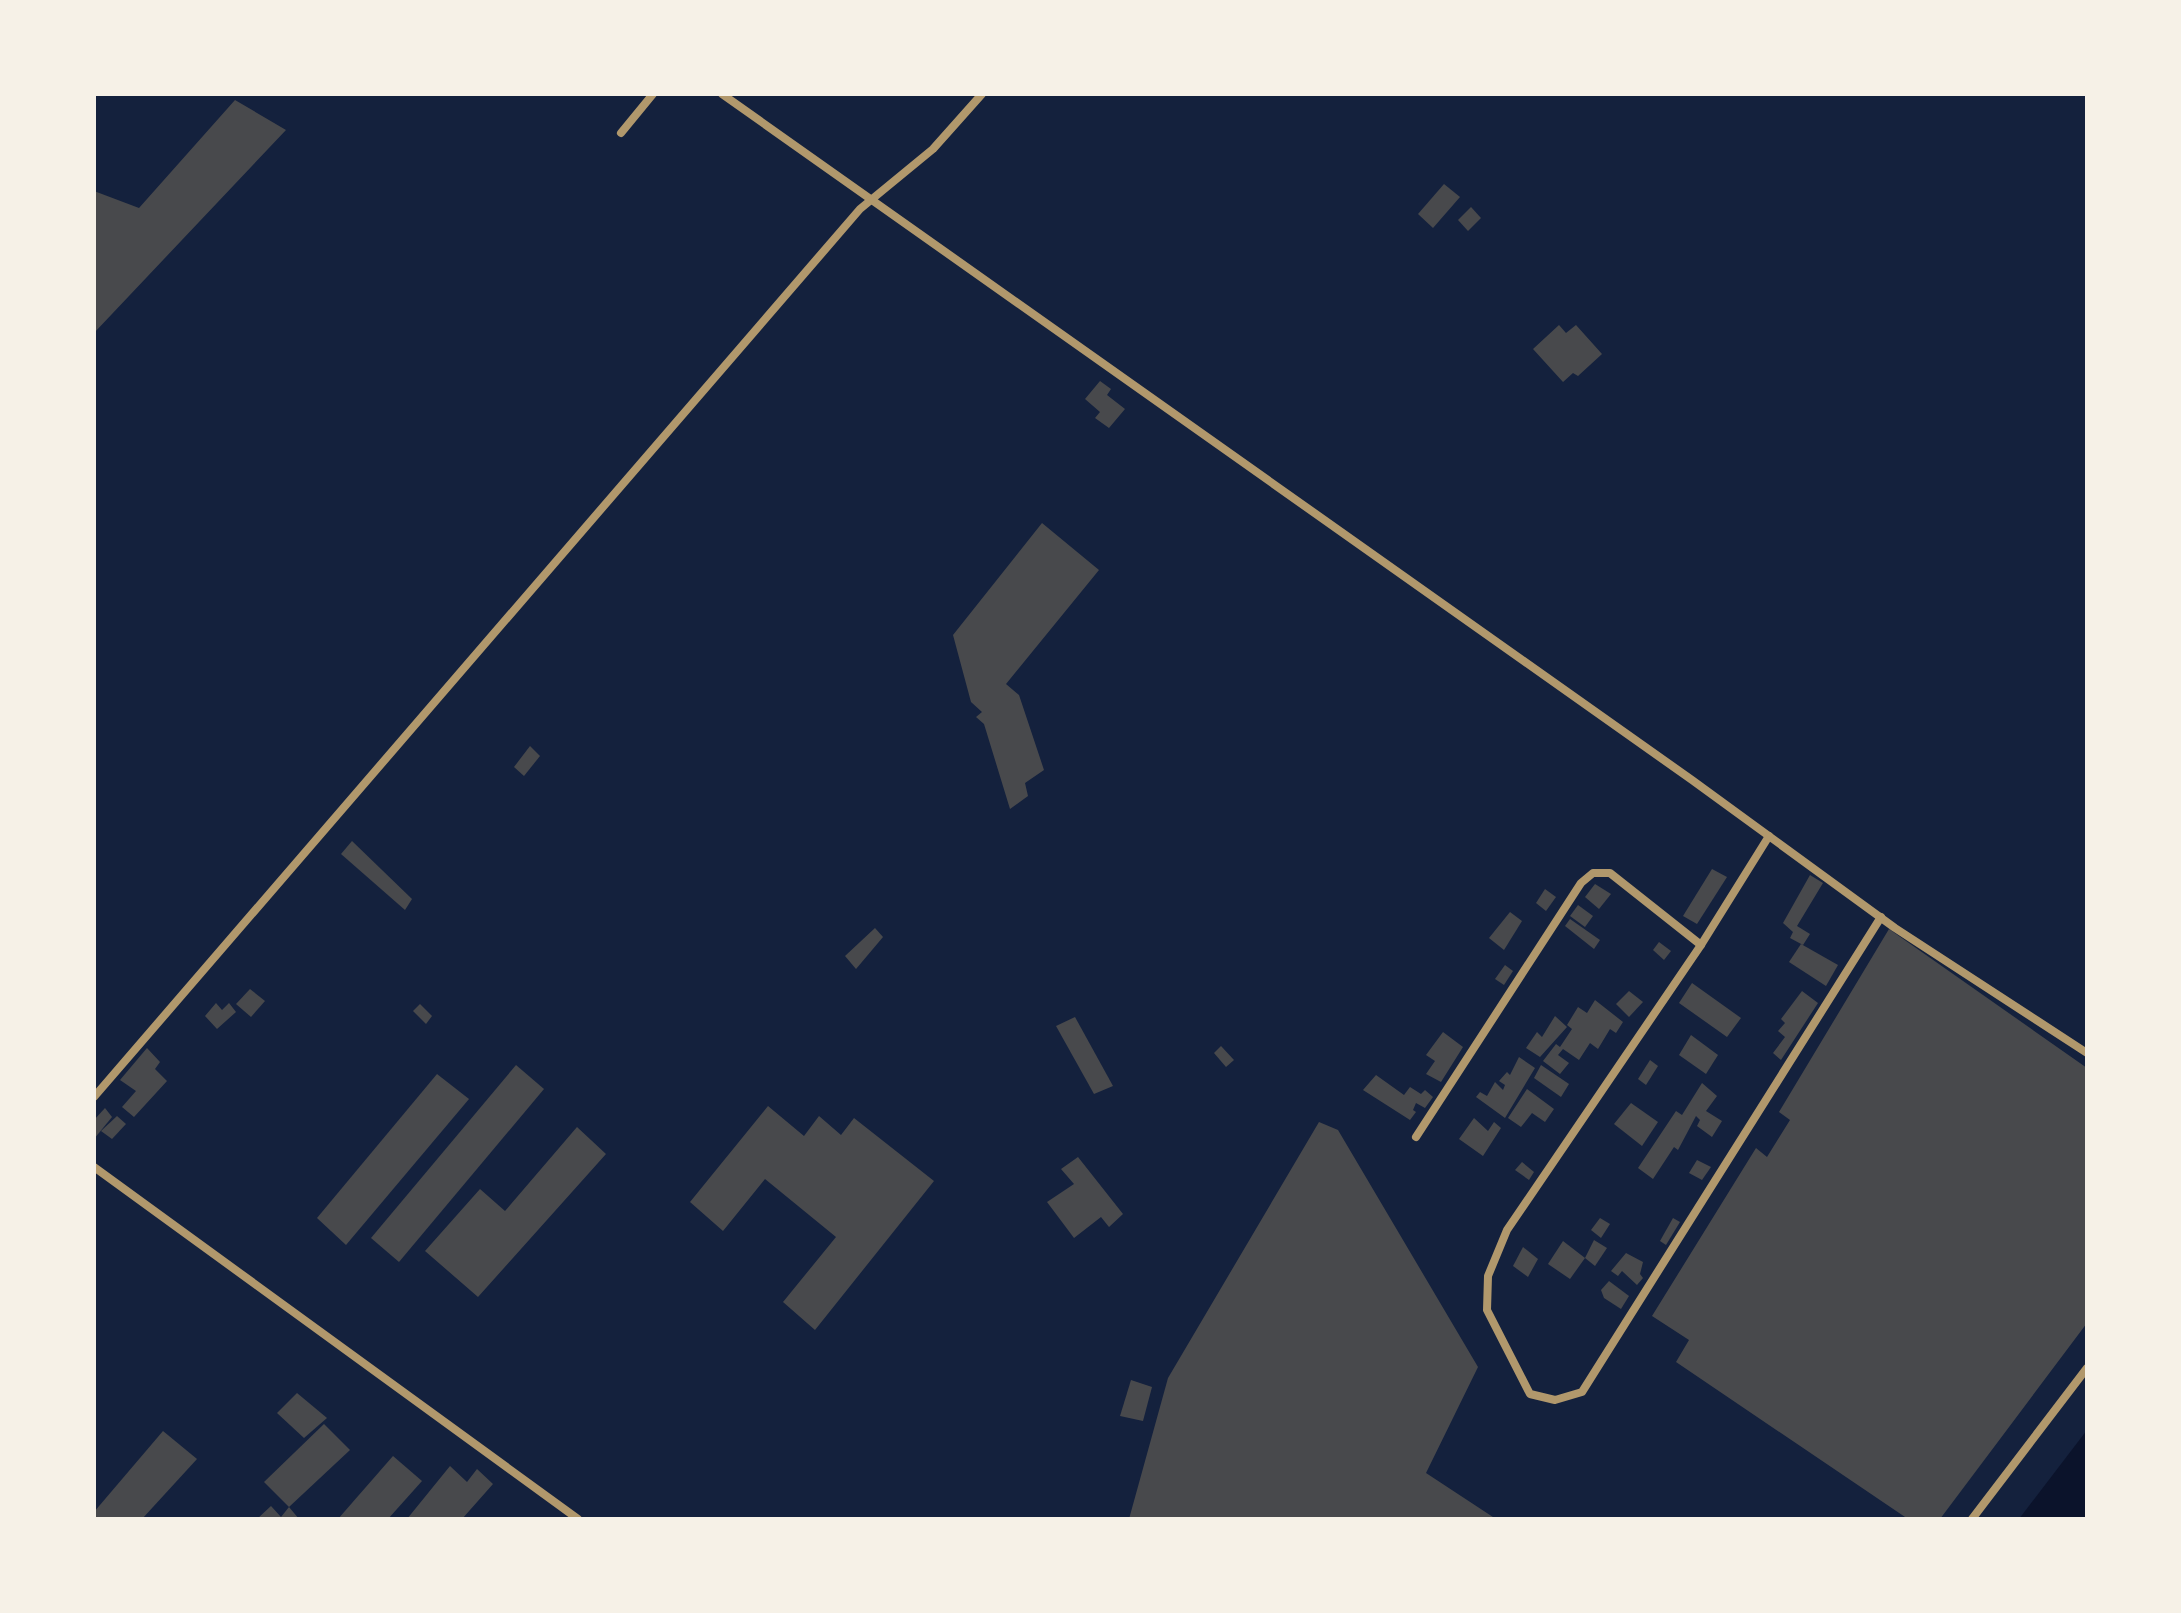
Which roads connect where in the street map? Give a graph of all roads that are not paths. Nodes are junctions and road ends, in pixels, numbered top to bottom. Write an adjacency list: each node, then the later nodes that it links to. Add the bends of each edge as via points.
1 (653, 94): 4 (street)
2 (722, 94): 5 (street)
3 (982, 94): 5 (street, via 933,149)
4 (621, 133)
5 (871, 200): 6 (street); 10 (street)
6 (1769, 836): 7 (street); 8 (street)
7 (1881, 917): 8 (street, via 1582,1392 1555,1400 1530,1394 1487,1310 1488,1276 1507,1230); 9 (street)
8 (1701, 945): 11 (street, via 1610,873 1593,873 1581,883)
9 (2087, 1053)
10 (94, 1097)
11 (1416, 1137)
12 (94, 1167): 14 (street)
13 (2087, 1368): 15 (street)
14 (578, 1519)
15 (1972, 1519)

